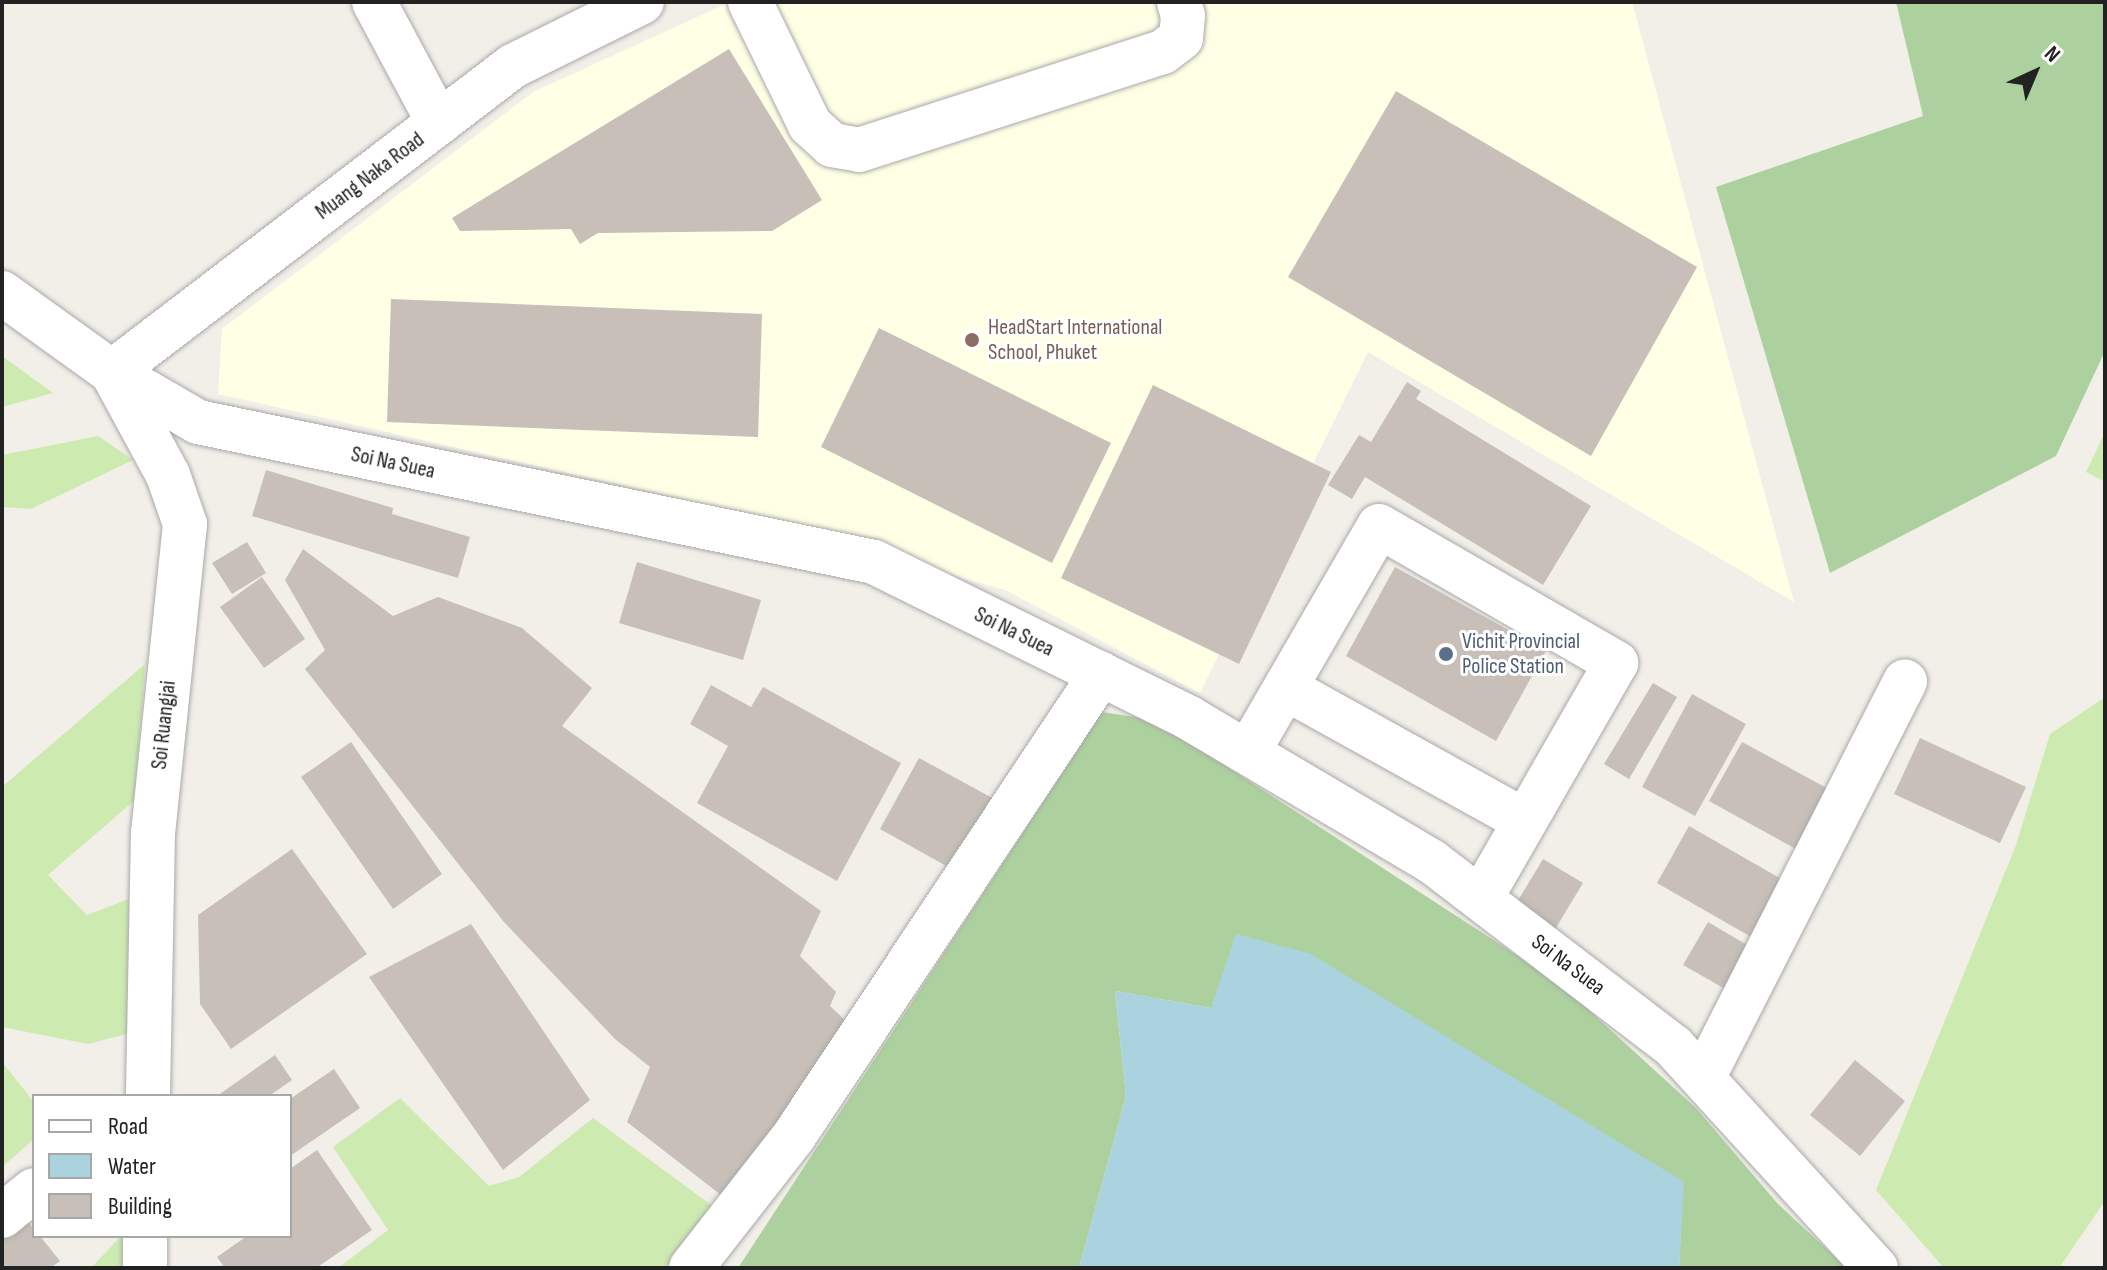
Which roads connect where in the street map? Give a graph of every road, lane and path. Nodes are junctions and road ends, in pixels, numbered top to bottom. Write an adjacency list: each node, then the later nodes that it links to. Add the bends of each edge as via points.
1 (374, 2): 5 (street)
2 (642, 2): 5 (street, Muang Naka Road, via 513,66)
3 (750, 2): 4 (street, via 810,125 832,145 859,150 1163,52 1181,38)
4 (1179, 2)
5 (439, 123): 7 (street, Muang Naka Road)
6 (2, 293): 7 (street, Soi Na Suea)
7 (112, 372): 8 (street, Soi Na Suea, via 198,422 874,562); 15 (street, Soi Ruangjai, via 168,475 185,524 153,832)
8 (1101, 674): 11 (street, Soi Na Suea); 20 (street, via 794,1136)
9 (1905, 682): 14 (street)
10 (1287, 689): 11 (street); 12 (street); 12 (street, via 1379,526 1616,663)
11 (1248, 752): 13 (street, Soi Na Suea, via 1431,861)
12 (1525, 821): 13 (street)
13 (1481, 898): 14 (street, Soi Na Suea, via 1673,1046)
14 (1703, 1078): 21 (street, Soi Na Suea)
15 (148, 1094)
16 (32, 1192): 17 (street)
17 (2, 1216)
18 (145, 1238): 19 (street)
19 (145, 1268)
20 (691, 1268)
21 (1876, 1268)

